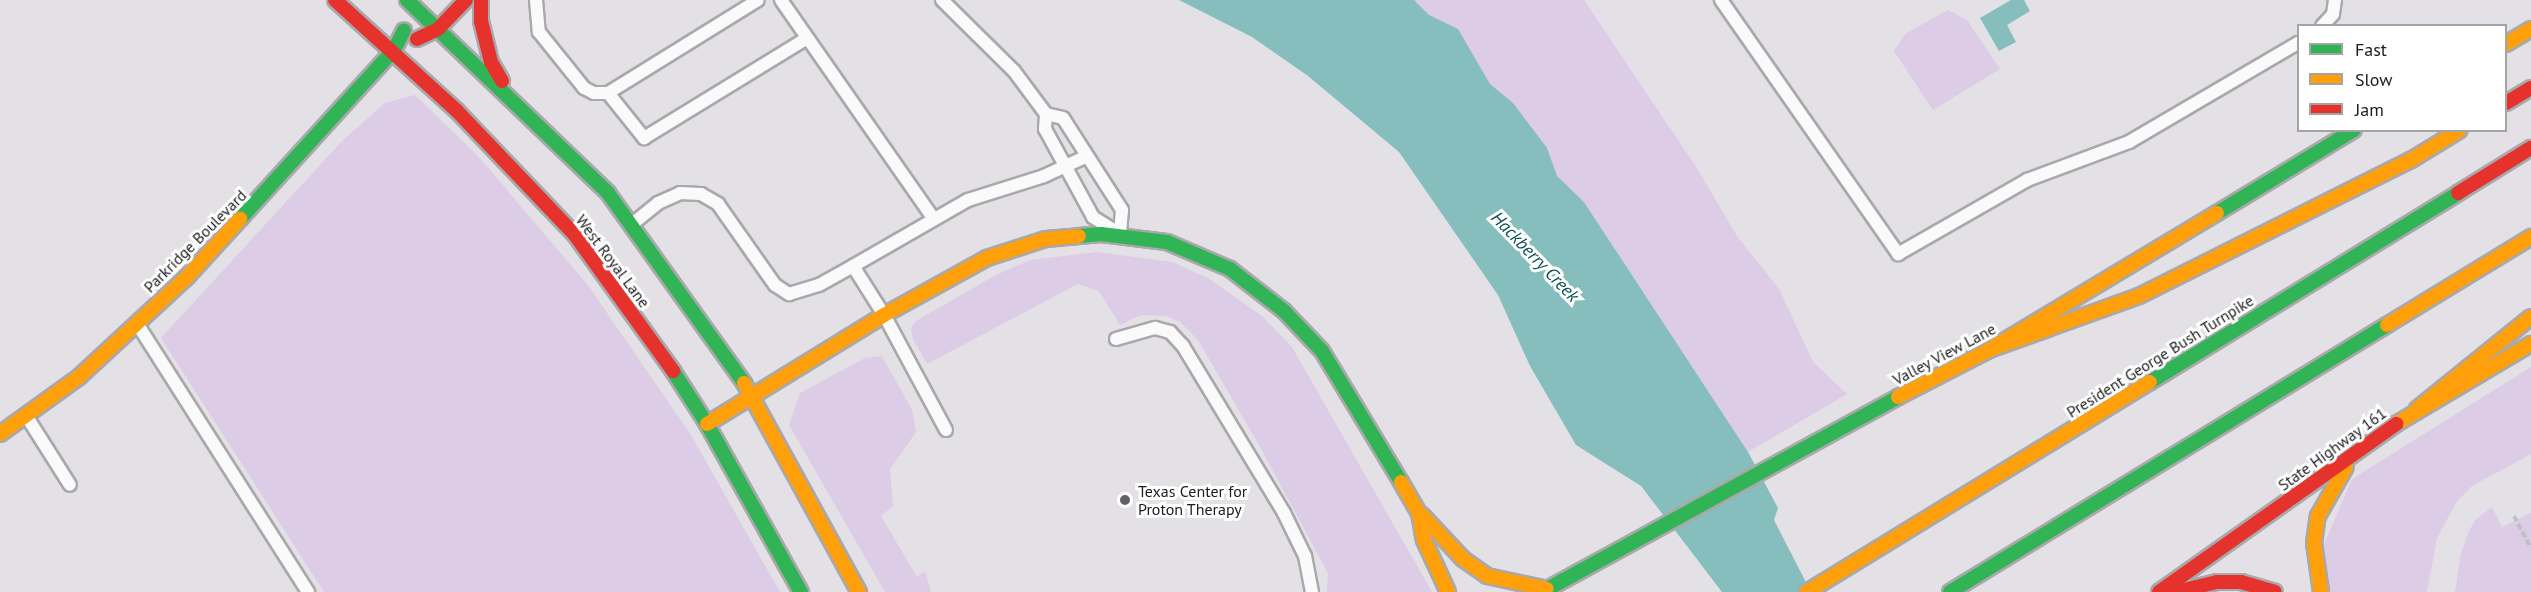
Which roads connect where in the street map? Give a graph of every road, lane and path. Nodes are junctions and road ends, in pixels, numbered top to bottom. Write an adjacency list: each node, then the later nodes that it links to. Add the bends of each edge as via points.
1 (335, 0): 17 (main road, West Royal Lane)
2 (466, 0): 12 (main road, Parkridge Boulevard)
3 (481, 0): 20 (main road, via 481,21 491,62)
4 (536, 0): 19 (lane, via 539,32 584,88)
5 (758, 0): 19 (lane)
6 (781, 0): 14 (lane)
7 (942, 0): 22 (lane, via 1014,71)
8 (2335, 0): 11 (lane, via 2333,14)
9 (1728, 2): 16 (lane, via 1898,254 2027,180 2129,142)
10 (415, 3): 12 (main road, West Royal Lane); 17 (main road, Parkridge Boulevard)
11 (2324, 24)
12 (438, 29): 17 (main road, Parkridge Boulevard); 20 (main road, West Royal Lane)
13 (2531, 29): 15 (main road)
14 (807, 38): 19 (lane, via 644,138); 28 (lane)
15 (2507, 43)
16 (2297, 44)
17 (394, 50): 35 (main road, Parkridge Boulevard, via 209,255); 42 (main road, West Royal Lane, via 575,235 651,338)
18 (2531, 88): 21 (main road)
19 (608, 93)
20 (511, 96): 29 (main road, West Royal Lane, via 608,194)
21 (2507, 102)
22 (1046, 114): 26 (lane, via 1063,118); 27 (lane, via 1046,129)
23 (2351, 132): 38 (main road, Valley View Lane)
24 (2457, 132): 38 (main road, via 2411,160 2139,296)
25 (2531, 148): 58 (main road, President George Bush Turnpike)
26 (1087, 156): 27 (lane); 30 (lane, via 1122,210)
27 (1068, 165): 28 (lane, via 968,200); 30 (lane, via 1093,217)
28 (934, 219): 32 (lane)
29 (631, 226): 32 (lane, via 658,203 680,192 701,194 718,204 776,285 789,294 819,285); 39 (main road, West Royal Lane)
30 (1120, 234): 33 (main road, via 1046,238 987,258); 47 (main road, via 1167,243 1230,268 1284,311 1322,351)
31 (2531, 237): 59 (main road)
32 (853, 266): 33 (lane)
33 (884, 315): 39 (main road); 43 (lane)
34 (2531, 317): 40 (main road)
35 (136, 323): 41 (main road, Parkridge Boulevard, via 79,376); 53 (lane)
36 (1116, 339): 56 (lane, via 1155,328 1170,332 1183,346 1284,513 1305,556)
37 (2531, 344): 40 (main road, State Highway 161)
38 (1989, 350): 52 (main road, Valley View Lane, via 1806,445)
39 (753, 395): 42 (main road); 55 (main road, West Royal Lane)
40 (2417, 408): 45 (main road, State Highway 161)
41 (26, 416): 44 (main road, Parkridge Boulevard); 46 (lane)
42 (707, 424): 54 (main road, West Royal Lane)
43 (946, 430)
44 (0, 434)
45 (2372, 441): 60 (main road, State Highway 161); 63 (main road, via 2342,471 2318,516 2314,543)
46 (70, 485)
47 (1419, 513): 52 (main road, via 1438,528 1463,559 1487,576); 57 (main road, via 1424,540)
48 (2514, 516): 49 (path)
49 (2525, 537): 50 (path); 51 (path)
50 (2531, 540)
51 (2531, 548)
52 (1544, 591)
53 (308, 592)
54 (801, 592)
55 (859, 592)
56 (1312, 592)
57 (1448, 592)
58 (1807, 592)
59 (1950, 592)
60 (2159, 592)
61 (2176, 592): 62 (main road, via 2217,582 2241,582)
62 (2275, 592)
63 (2320, 592)

